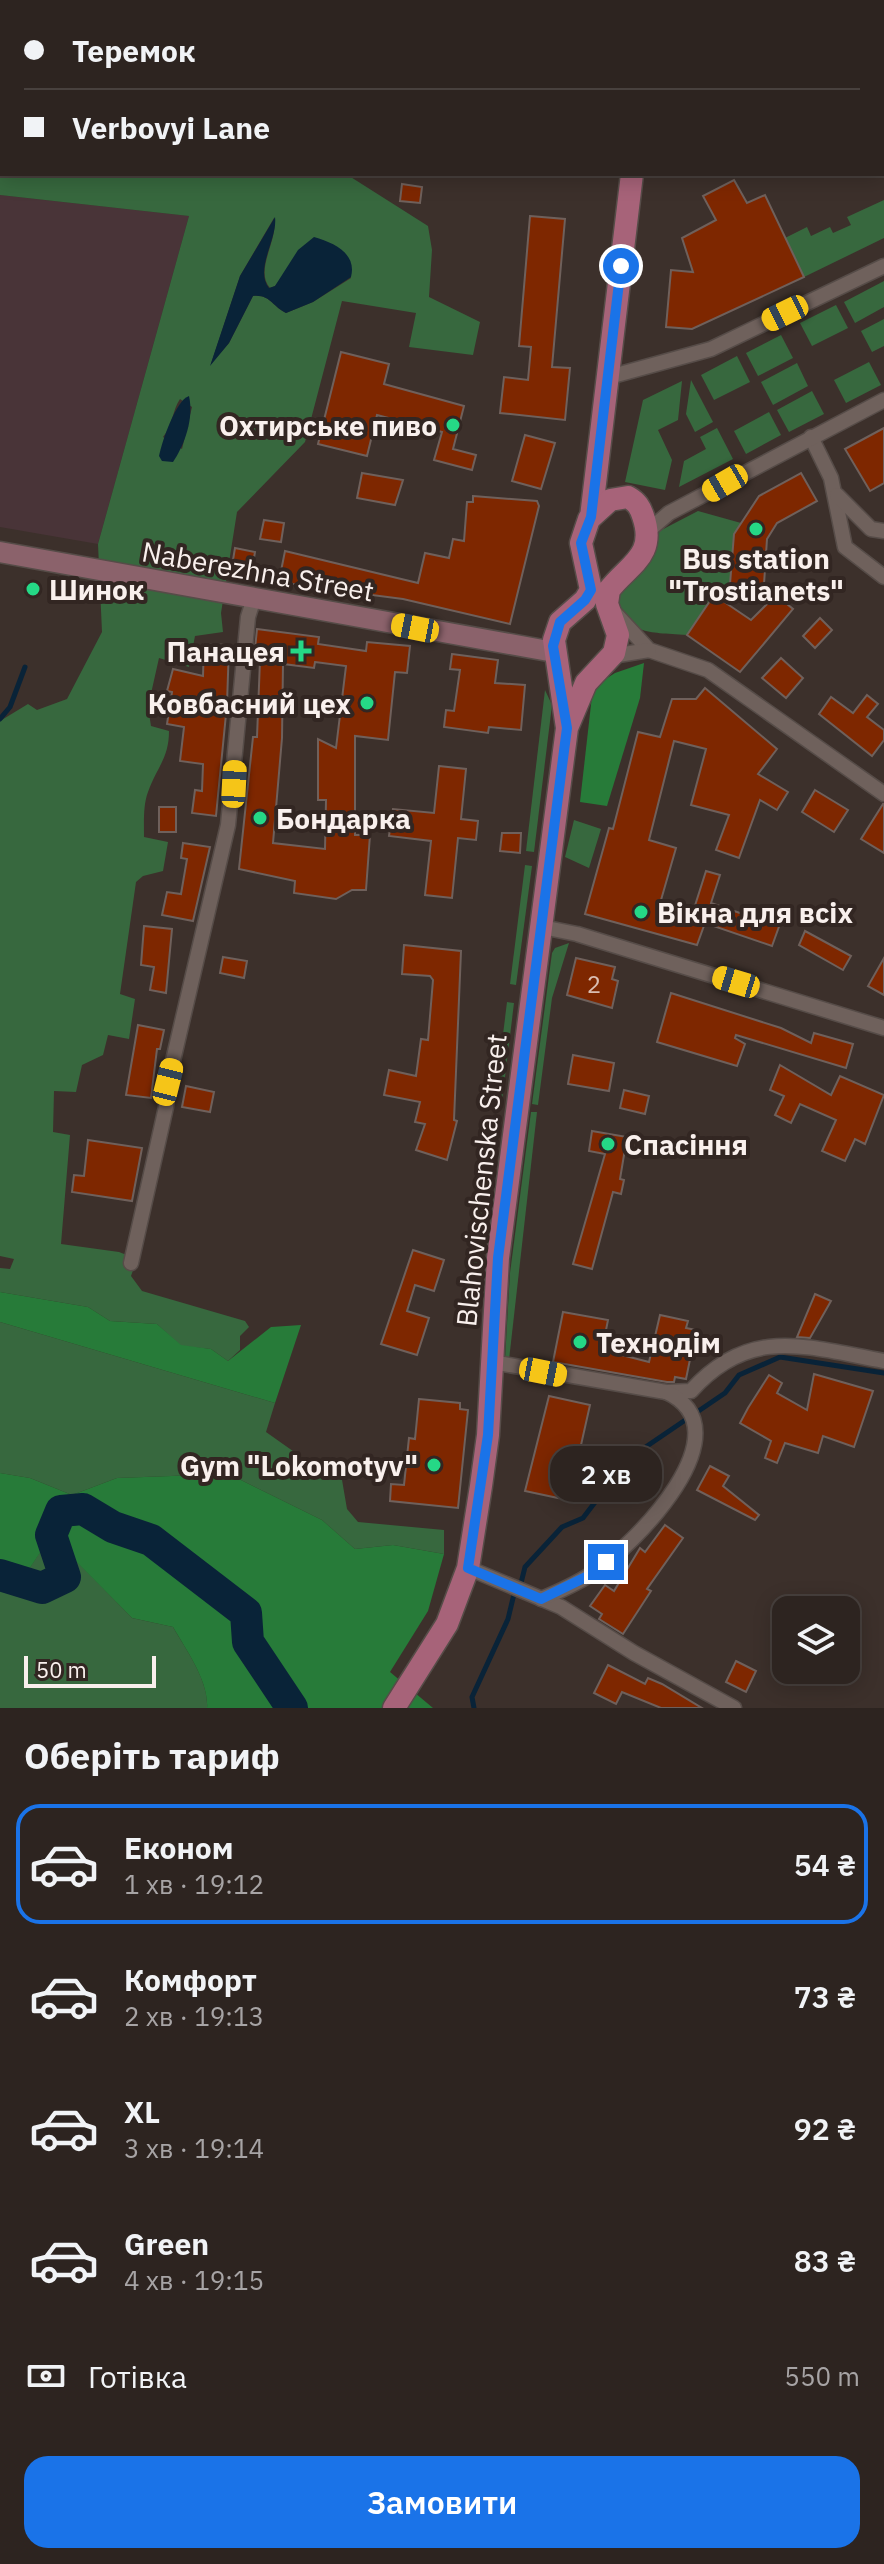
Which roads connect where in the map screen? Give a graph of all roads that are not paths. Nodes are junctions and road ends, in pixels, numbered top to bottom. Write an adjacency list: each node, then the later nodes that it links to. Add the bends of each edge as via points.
1 (632, 176): 3 (main road)
2 (884, 266): 3 (street, via 711,349)
3 (609, 377): 6 (main road)
4 (884, 400): 5 (street)
5 (811, 437): 7 (street); 9 (street)
6 (599, 456): 8 (main road); 8 (main road)
7 (834, 492): 10 (street, via 863,522); 13 (street, via 845,547)
8 (623, 499): 9 (street); 11 (main road); 17 (main road, via 591,517 581,543 586,591 560,622)
9 (669, 513): 11 (street)
10 (884, 531)
11 (647, 532): 14 (main road, via 641,557)
12 (0, 552): 15 (main road, Naberezhna Street)
13 (884, 577)
14 (611, 595): 16 (street); 18 (main road, via 618,635)
15 (254, 598): 17 (main road, Naberezhna Street); 25 (street, via 228,825)
16 (649, 650): 18 (street); 22 (street, via 708,670)
17 (554, 652): 19 (main road)
18 (612, 656): 20 (main road)
19 (561, 679): 20 (main road, via 570,685); 21 (main road)
20 (586, 683): 21 (main road)
21 (567, 728): 23 (main road, Blahovischenska Street)
22 (884, 794)
23 (542, 927): 24 (street); 27 (main road, Blahovischenska Street, via 498,1258)
24 (884, 1028)
25 (131, 1263)
26 (884, 1361): 28 (street, via 766,1345 711,1368 691,1391)
27 (492, 1362): 28 (street); 29 (main road, Blahovischenska Street, via 488,1435)
28 (666, 1392): 30 (street, via 682,1399 692,1414 697,1446 665,1503 592,1574)
29 (468, 1568): 30 (street); 31 (main road, Blahovischenska Street, via 447,1624)
30 (541, 1599): 32 (street)
31 (395, 1707)
32 (734, 1708)

